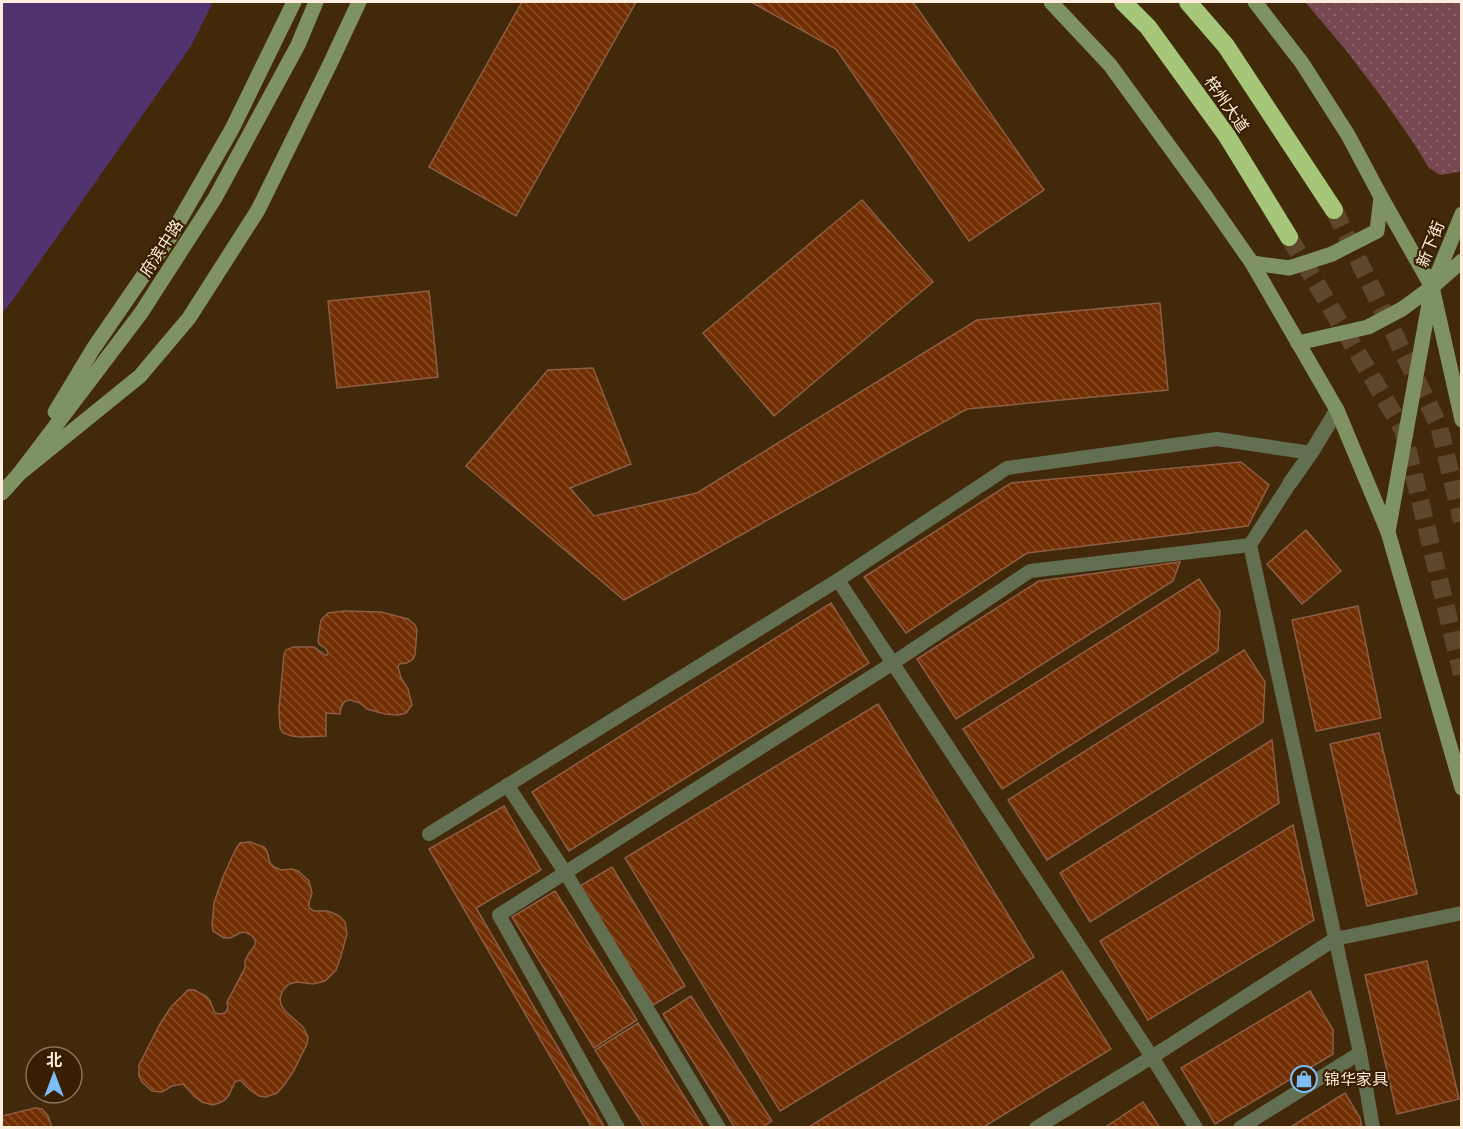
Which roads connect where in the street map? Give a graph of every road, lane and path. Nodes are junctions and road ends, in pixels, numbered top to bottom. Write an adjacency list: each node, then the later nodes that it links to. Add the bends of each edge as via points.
1 (294, 2): 19 (main road, via 232,129 170,237 93,349)
2 (316, 2): 19 (main road, 府滨中路, via 298,45 215,198 141,313)
3 (359, 2): 19 (main road, via 258,210 189,318 140,376)
4 (1051, 2): 13 (main road, via 1110,65)
5 (1123, 2): 11 (highway, 梓州大道, via 1148,27 1227,136)
6 (1188, 2): 9 (highway, 梓州大道, via 1226,46)
7 (1255, 2): 8 (main road, via 1302,63 1348,135)
8 (1381, 197): 13 (main road, via 1377,231 1332,254 1289,268); 14 (main road)
9 (1334, 210)
10 (1461, 214): 14 (main road, 新下街)
11 (1289, 237)
12 (1461, 261): 14 (main road)
13 (1252, 263): 15 (main road)
14 (1432, 287): 15 (main road, via 1368,327); 17 (main road); 22 (main road, 新下街)
15 (1298, 344): 16 (main road)
16 (1337, 410): 18 (street); 22 (main road)
17 (1461, 420)
18 (1311, 453): 20 (street); 24 (lane, via 1217,439 1007,468)
19 (19, 474): 21 (main road, 府滨中路)
20 (1290, 483): 23 (lane)
21 (2, 493)
22 (1388, 532): 27 (main road)
23 (1250, 545): 25 (lane, via 1030,571); 31 (lane)
24 (838, 580): 25 (lane); 26 (lane)
25 (893, 663): 29 (lane); 33 (lane)
26 (507, 785): 28 (lane); 29 (lane)
27 (1461, 788)
28 (429, 834)
29 (565, 872): 34 (lane, via 499,915); 35 (lane)
30 (1461, 913): 31 (lane)
31 (1335, 939): 32 (lane); 33 (lane)
32 (1360, 1053): 38 (lane); 39 (lane)
33 (1152, 1058): 36 (lane); 37 (lane)
34 (618, 1128)
35 (719, 1128)
36 (1036, 1128)
37 (1196, 1128)
38 (1240, 1128)
39 (1373, 1128)

